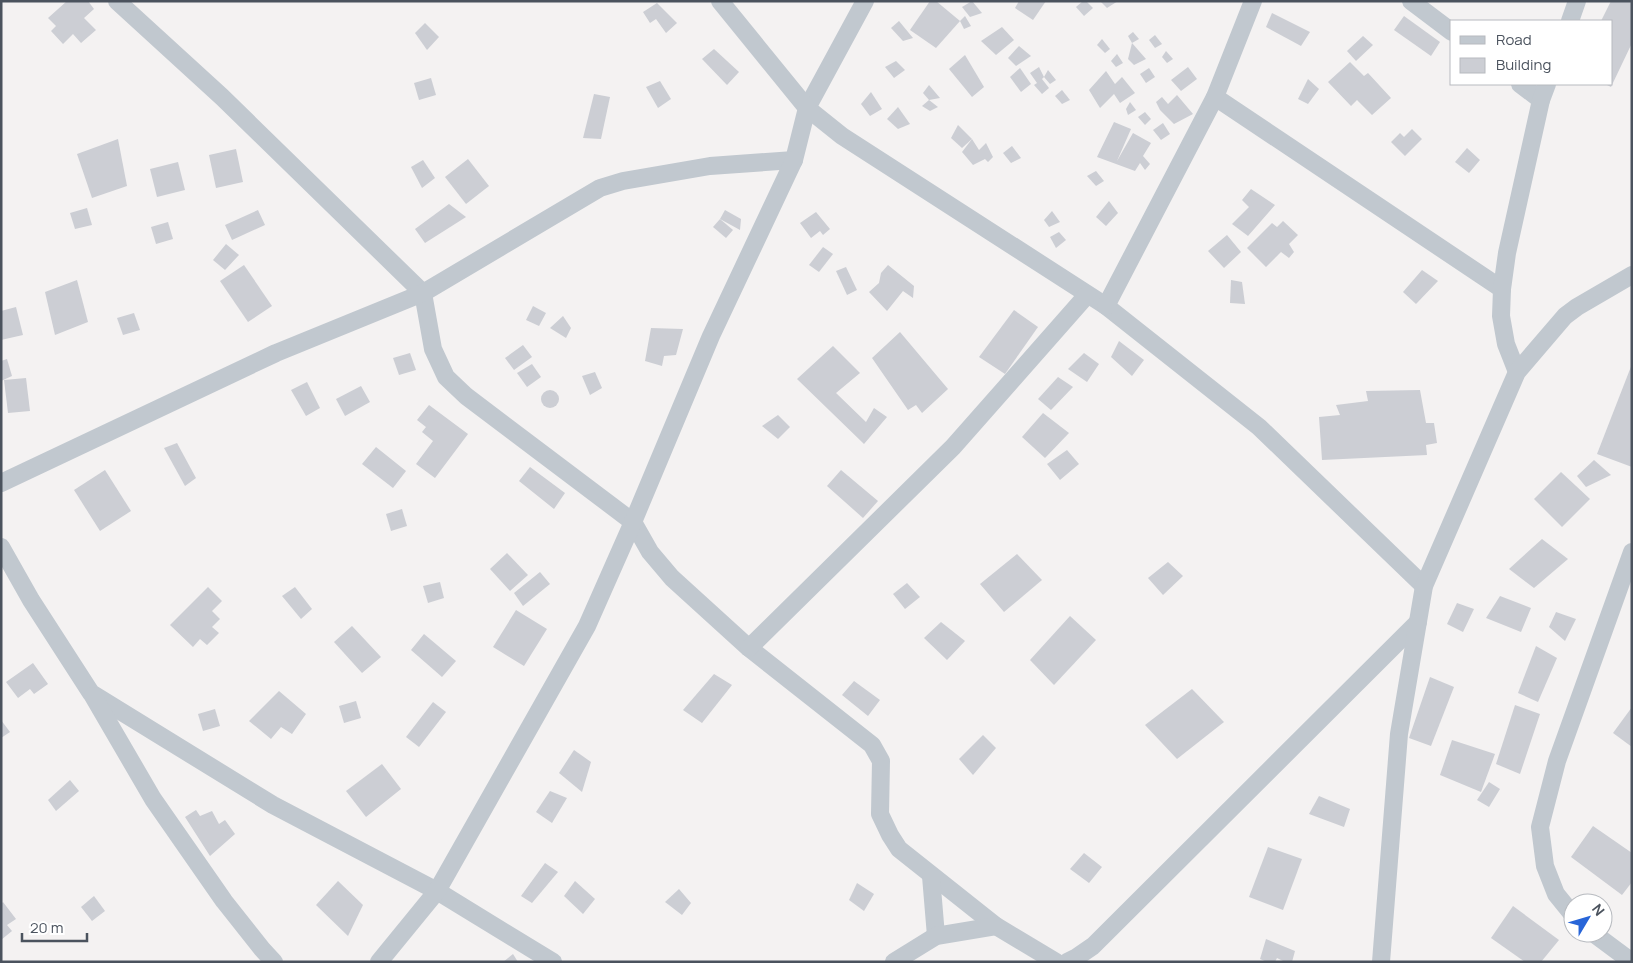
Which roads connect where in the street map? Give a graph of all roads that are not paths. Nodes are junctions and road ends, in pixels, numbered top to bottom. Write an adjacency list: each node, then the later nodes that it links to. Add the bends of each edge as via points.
1 (118, 1): 16 (street, via 222,97)
2 (720, 1): 12 (street)
3 (865, 1): 12 (street)
4 (1253, 1): 11 (street)
5 (1411, 1): 8 (street)
6 (1577, 1): 7 (street)
7 (1570, 20)
8 (1450, 30)
9 (1523, 85): 10 (street)
10 (1544, 92): 15 (street, via 1507,253)
11 (1215, 97): 15 (street); 18 (street)
12 (807, 108): 13 (street); 17 (street, via 842,136)
13 (794, 160): 16 (street, via 710,166 600,188); 21 (street, via 711,336)
14 (1632, 275): 19 (street, via 1565,316)
15 (1502, 289): 19 (street, via 1501,316 1506,344)
16 (423, 293): 20 (street, via 276,353); 21 (street, via 433,349 446,377 466,396)
17 (1087, 294): 18 (street); 26 (street, via 953,447)
18 (1106, 306): 24 (street, via 1259,427)
19 (1517, 372): 24 (street)
20 (1, 483)
21 (634, 522): 26 (street, via 650,552 672,578); 29 (street, via 587,626)
22 (1, 547): 27 (street)
23 (1632, 552): 30 (street, via 1557,761 1540,827 1544,866)
24 (1424, 586): 25 (street)
25 (1418, 622): 34 (street, via 1399,734); 40 (street, via 1093,946)
26 (749, 648): 28 (street, via 872,745 881,761 880,814 899,849)
27 (91, 693): 29 (street, via 273,805); 35 (street, via 153,799 224,901)
28 (931, 876): 31 (street); 32 (street)
29 (437, 891): 36 (street); 37 (street)
30 (1563, 903)
31 (996, 926): 32 (street); 39 (street)
32 (936, 936): 38 (street)
33 (1606, 943): 41 (street)
34 (1381, 961)
35 (274, 962)
36 (380, 962)
37 (553, 962)
38 (894, 962)
39 (1056, 962)
40 (1067, 962)
41 (1632, 962)

